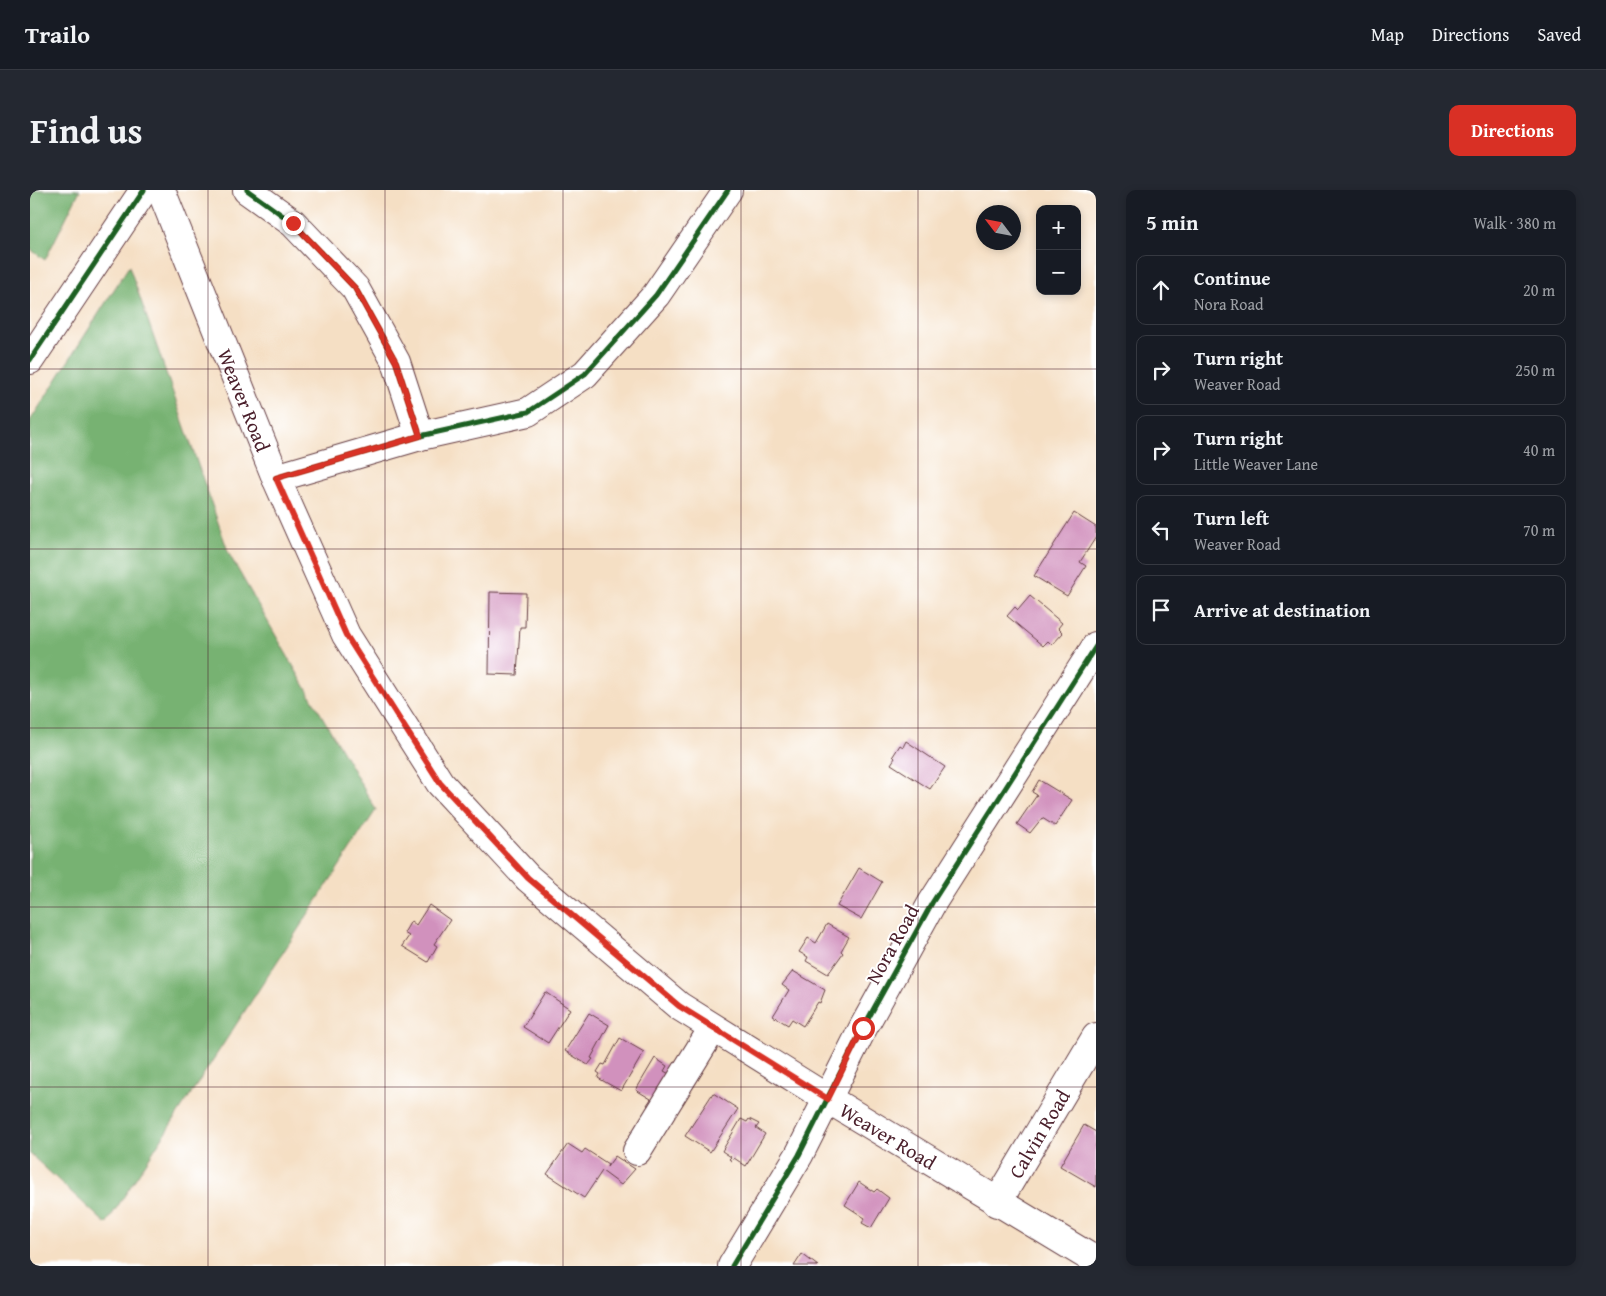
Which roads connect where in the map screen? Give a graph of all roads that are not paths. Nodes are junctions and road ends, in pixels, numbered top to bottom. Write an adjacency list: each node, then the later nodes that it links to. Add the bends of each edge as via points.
1 (144, 190): 5 (street)
2 (162, 190): 7 (street, Weaver Road)
3 (247, 190): 6 (street, via 293,223 355,288 396,362)
4 (728, 190): 6 (street, via 656,295 585,374 528,412)
5 (30, 360)
6 (420, 436): 7 (street)
7 (276, 478): 9 (street, Weaver Road, via 346,635 440,783 528,878 679,1006)
8 (1096, 646): 11 (street, Nora Road, via 932,902)
9 (713, 1028): 11 (street, Weaver Road); 12 (street)
10 (1096, 1037): 13 (street, Calvin Road)
11 (828, 1099): 13 (street, Weaver Road); 15 (street, Nora Road, via 799,1156)
12 (637, 1152)
13 (997, 1203): 14 (street, Weaver Road)
14 (1096, 1260)
15 (732, 1266)

